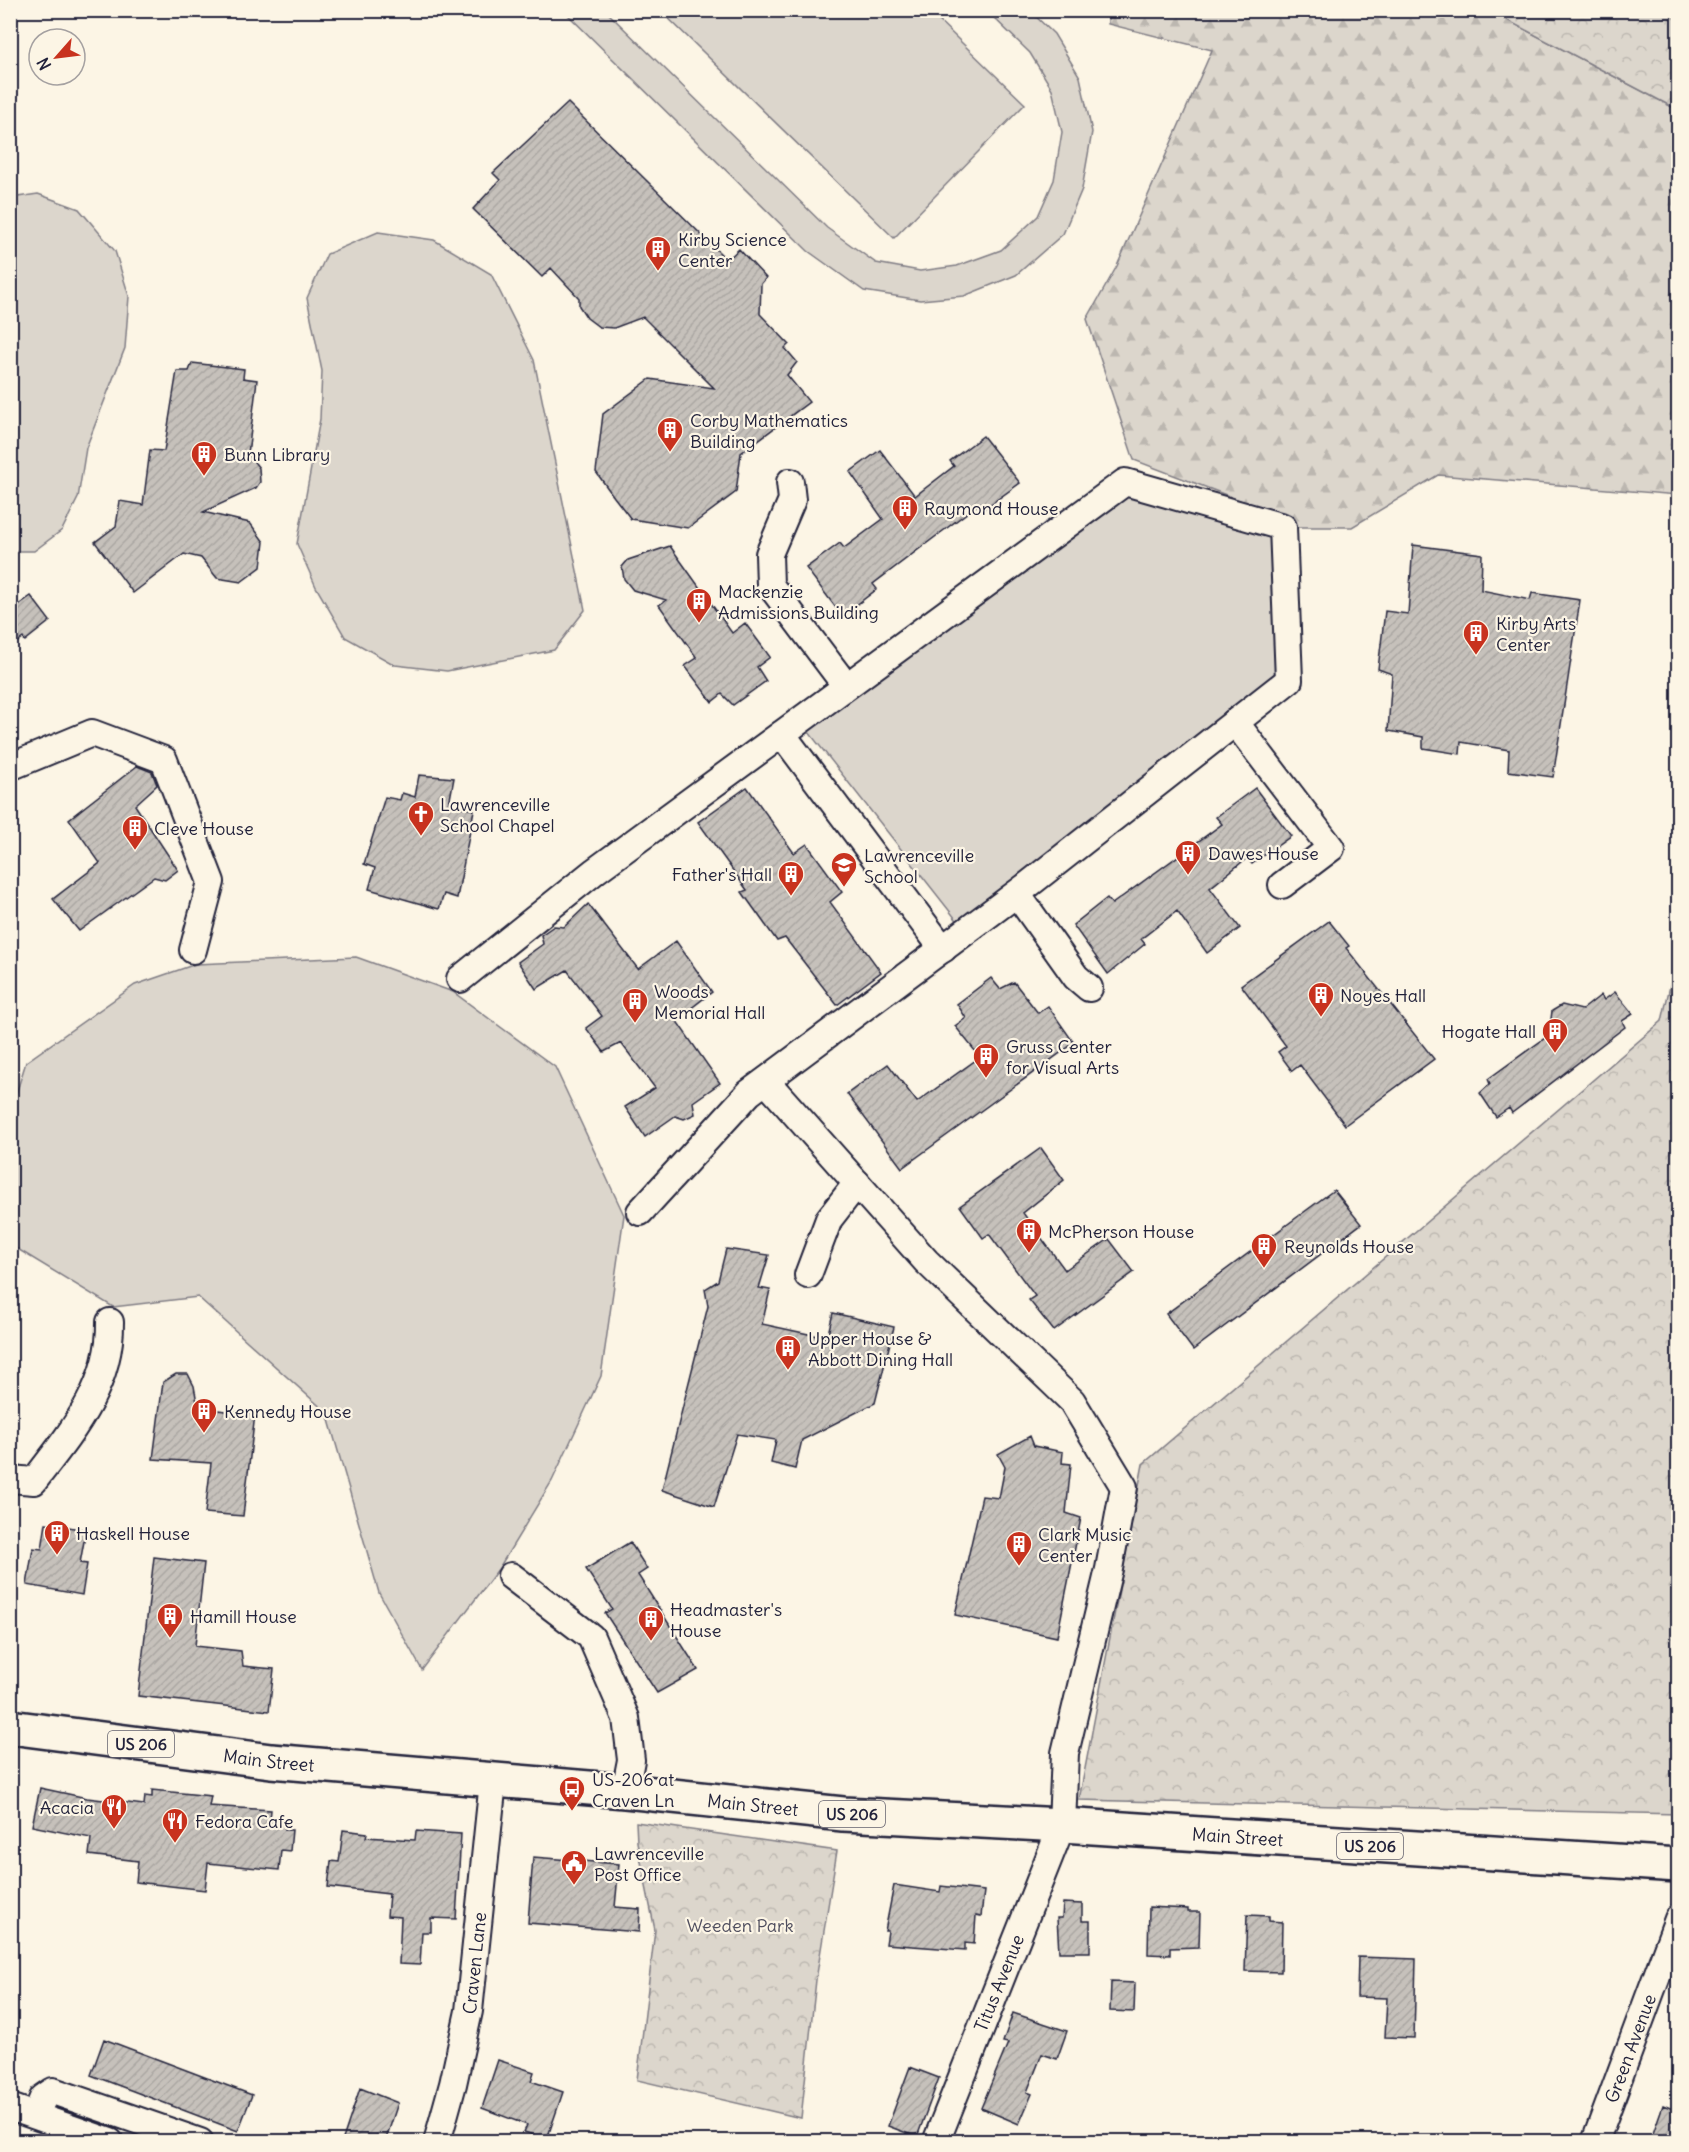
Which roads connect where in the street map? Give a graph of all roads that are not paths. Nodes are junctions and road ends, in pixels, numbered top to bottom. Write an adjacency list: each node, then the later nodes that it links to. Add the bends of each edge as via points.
1 (790, 482): 2 (street, via 792,500 769,554 770,585)
2 (846, 686): 3 (street, via 1125,482 1283,527 1289,680); 4 (street)
3 (1235, 722): 6 (street, via 1331,848); 7 (street)
4 (782, 734): 8 (street); 10 (street, via 595,871)
5 (10, 766): 9 (street, via 92,733 165,760 211,882)
6 (1282, 885)
7 (1017, 894): 8 (street); 11 (street, via 1076,977)
8 (943, 948): 12 (street)
9 (194, 950)
10 (460, 979)
11 (1089, 988)
12 (766, 1081): 13 (street, Titus Avenue); 14 (street, via 749,1093)
13 (857, 1183): 15 (street, via 829,1219); 22 (street, Titus Avenue, via 926,1261 1072,1401 1124,1486 1109,1569 1065,1753)
14 (640, 1212)
15 (808, 1275)
16 (110, 1322): 17 (street, via 110,1348 86,1412 34,1481)
17 (10, 1479)
18 (511, 1576): 21 (street, via 591,1637 626,1718 631,1760)
19 (10, 1727): 20 (highway, Main Street / US 206, via 271,1761)
20 (493, 1781): 21 (highway, Main Street / US 206); 29 (street, Craven Lane, via 469,2011)
21 (624, 1791): 22 (highway, Main Street / US 206, via 843,1814)
22 (1062, 1825): 23 (highway, Main Street / US 206); 30 (street, Titus Avenue)
23 (1678, 1865)
24 (1678, 1919): 31 (street, Green Avenue)
25 (10, 2107): 26 (street)
26 (36, 2115): 27 (street); 28 (street, via 47,2094 60,2092)
27 (110, 2142)
28 (200, 2142)
29 (437, 2142)
30 (936, 2142)
31 (1595, 2142)

